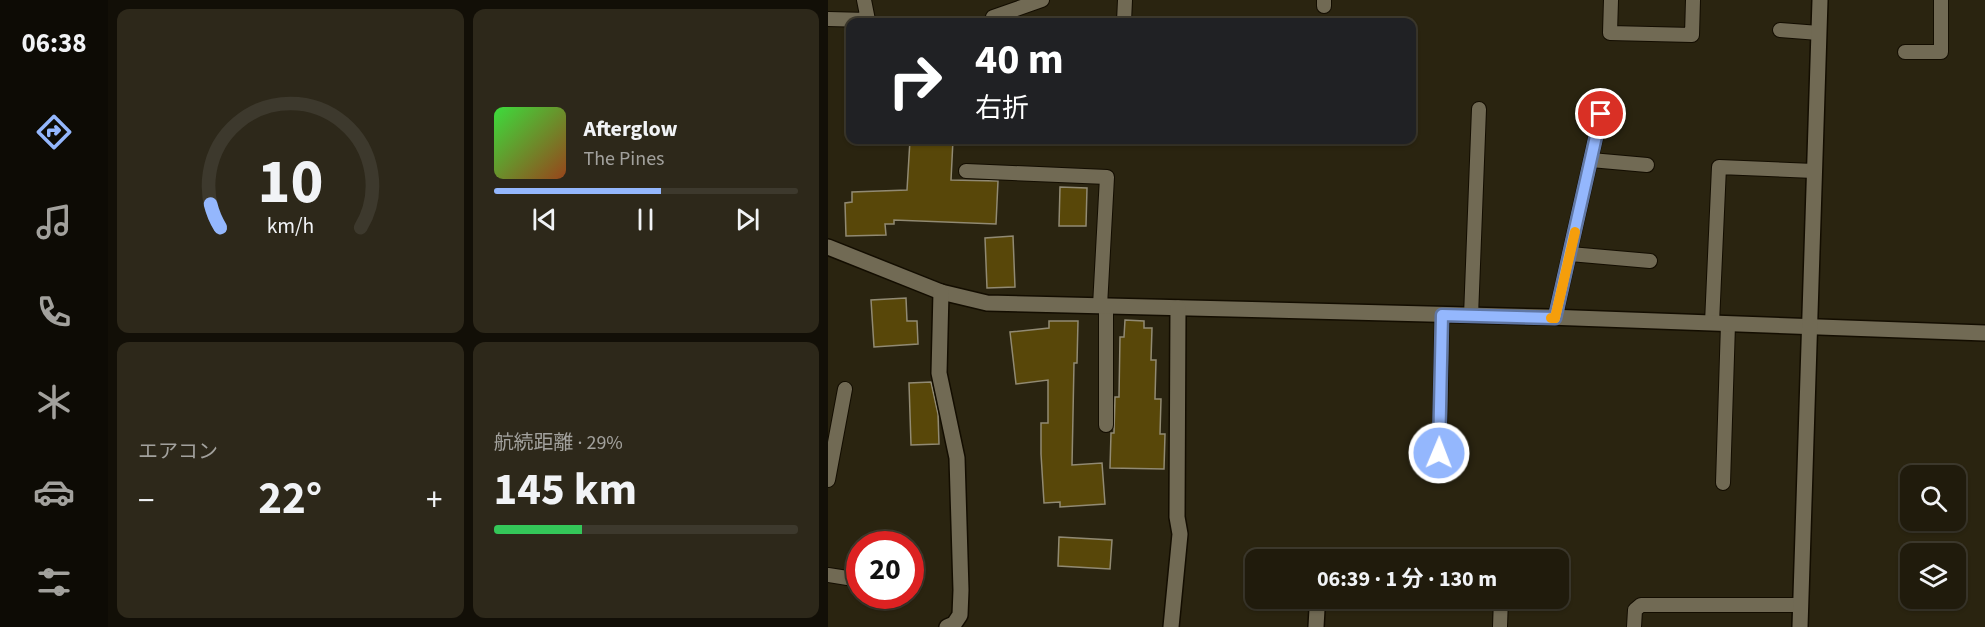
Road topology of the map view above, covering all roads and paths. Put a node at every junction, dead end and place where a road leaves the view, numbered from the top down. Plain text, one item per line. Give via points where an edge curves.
1 (864, 0) edge
2 (1042, 0) edge
3 (1125, 0) edge
4 (1611, 0) edge
5 (1693, 0) edge
6 (1820, 0) edge
7 (1941, 0) edge
8 (993, 17) dead end
9 (868, 18) edge
10 (1124, 18) edge
11 (828, 19) edge
12 (846, 19) edge
13 (1780, 30) dead end
14 (1819, 33) junction
15 (1905, 51) dead end
16 (1479, 109) dead end
17 (1601, 114) dead end
18 (1591, 160) junction
19 (1647, 165) dead end
20 (966, 171) dead end
21 (1814, 171) junction
22 (828, 247) edge
23 (1570, 254) junction
24 (1650, 261) dead end
25 (941, 292) junction
26 (1103, 306) junction
27 (1178, 308) junction
28 (1442, 315) junction
29 (1471, 316) junction
30 (1555, 318) junction
31 (1712, 323) junction
32 (1728, 324) junction
33 (1808, 327) junction
34 (1985, 333) edge
35 (845, 389) dead end
36 (1106, 425) dead end
37 (1439, 476) dead end
38 (828, 480) edge
39 (1723, 483) dead end
40 (828, 575) edge
41 (846, 578) edge
42 (1801, 605) junction
43 (1317, 609) dead end
44 (1501, 609) edge
45 (947, 627) edge
46 (1171, 627) edge
47 (1316, 627) edge
48 (1500, 627) edge
49 (1634, 627) edge
50 (1800, 627) edge

1 - 9 lane
2 - 8 lane
3 - 10 lane
4 - 5 lane via 1610,33 1692,35
6 - 14 street
7 - 15 lane via 1941,51
11 - 12 lane
13 - 14 lane
14 - 21 street
16 - 29 lane
17 - 18 lane
18 - 19 lane
18 - 23 lane
20 - 26 lane via 1107,177
21 - 31 lane via 1719,167
21 - 33 street
22 - 25 street
23 - 24 lane
23 - 30 lane
25 - 26 street via 987,303
25 - 45 street via 939,373 957,458 961,590 960,615
26 - 27 street
26 - 36 lane
27 - 28 street
27 - 46 street via 1180,534
28 - 29 street
28 - 37 lane
29 - 30 street
30 - 31 street
31 - 32 street
32 - 33 street
32 - 39 lane
33 - 34 street
33 - 42 street
35 - 38 lane
40 - 41 lane
42 - 49 lane via 1641,605 1635,610
42 - 50 street
43 - 47 street
44 - 48 lane

